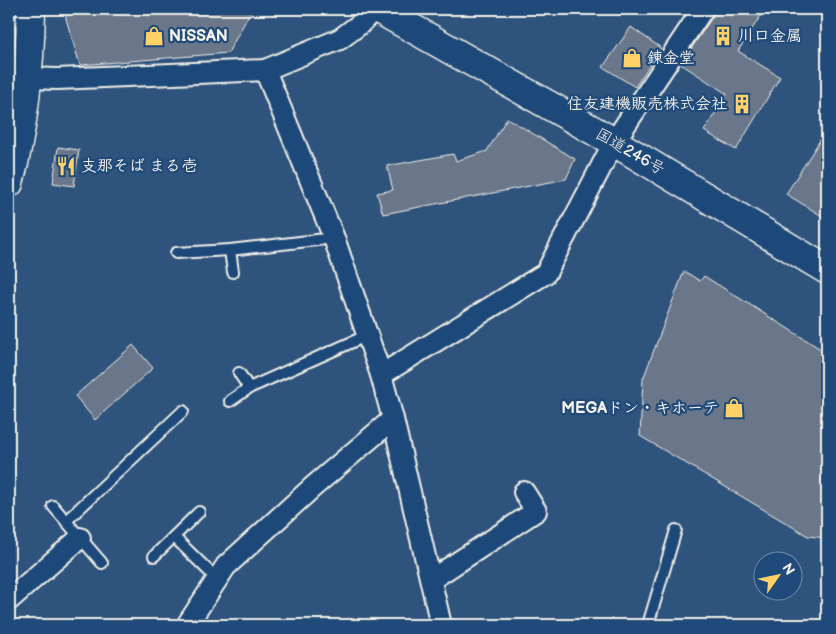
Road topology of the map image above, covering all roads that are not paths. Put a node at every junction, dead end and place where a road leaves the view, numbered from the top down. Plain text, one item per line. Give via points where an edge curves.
1 (31, 9) edge
2 (374, 9) edge
3 (378, 9) edge
4 (703, 9) edge
5 (265, 70) junction
6 (20, 93) edge
7 (614, 142) junction
8 (9, 183) edge
9 (334, 238) junction
10 (230, 250) junction
11 (176, 253) dead end
12 (827, 270) edge
13 (233, 272) dead end
14 (368, 335) junction
15 (239, 373) dead end
16 (381, 375) junction
17 (249, 388) junction
18 (230, 401) dead end
19 (184, 411) dead end
20 (393, 419) junction
21 (524, 492) dead end
22 (53, 506) dead end
23 (198, 512) dead end
24 (66, 521) junction
25 (676, 530) dead end
26 (174, 537) junction
27 (80, 538) junction
28 (154, 556) dead end
29 (102, 563) dead end
30 (217, 579) junction
31 (432, 579) junction
32 (9, 600) edge
33 (187, 625) edge
34 (441, 625) edge
35 (648, 625) edge

1 - 6 main road
2 - 5 street via 340,39
3 - 7 main road, 国道246号
4 - 7 street
5 - 6 street via 57,79
5 - 9 street
6 - 8 main road via 16,155
7 - 12 main road, 国道246号
7 - 16 street via 546,273
9 - 10 lane
9 - 14 street
10 - 11 lane
10 - 13 lane
14 - 16 street
14 - 17 lane
15 - 17 lane
16 - 20 street
17 - 18 lane
19 - 24 lane
20 - 30 street via 314,486 226,566
20 - 31 street
21 - 31 street via 545,512
22 - 24 lane
23 - 26 lane
24 - 27 lane
25 - 35 lane
26 - 28 lane
26 - 30 lane
27 - 29 lane
27 - 32 street
30 - 33 street
31 - 34 street

